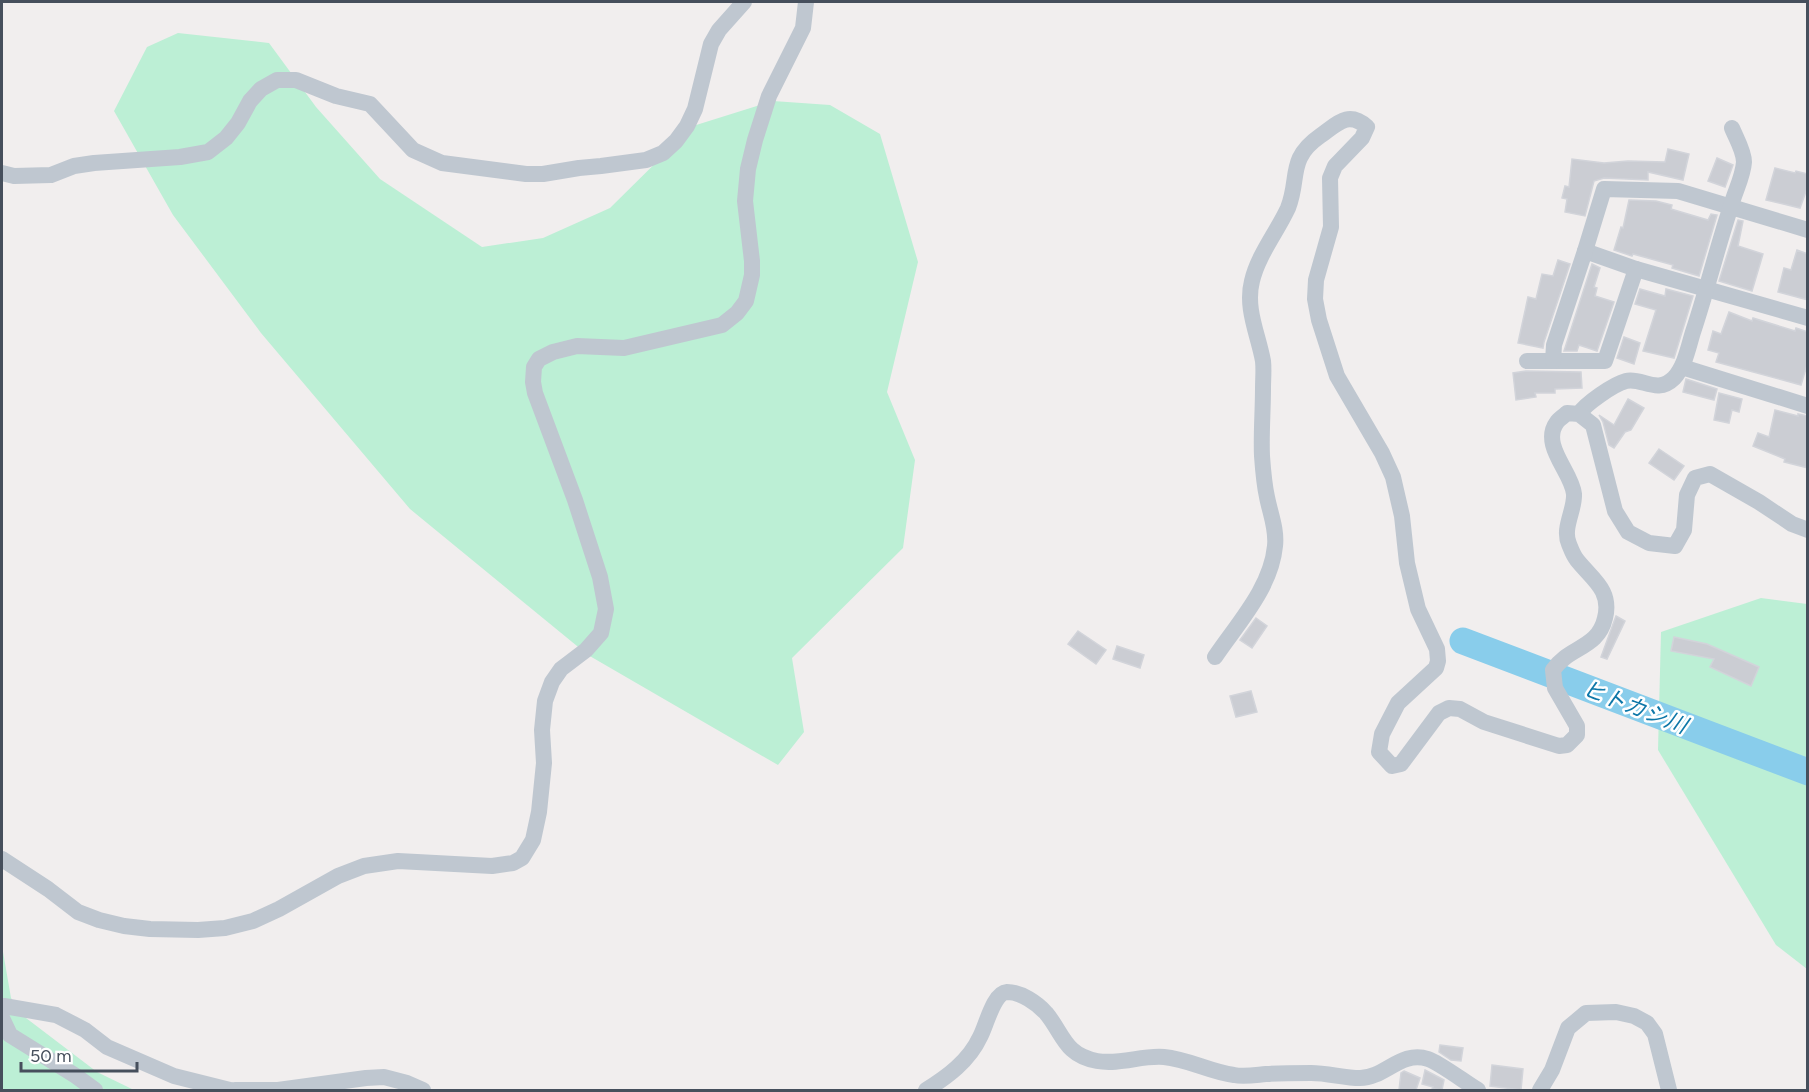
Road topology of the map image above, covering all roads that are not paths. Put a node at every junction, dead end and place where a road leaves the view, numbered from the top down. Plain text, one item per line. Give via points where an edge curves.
1 (744, 2) edge
2 (806, 2) edge
3 (1732, 128) dead end
4 (2, 173) edge
5 (1731, 206) junction
6 (1808, 230) edge
7 (1585, 251) junction
8 (1636, 269) junction
9 (1707, 288) junction
10 (1808, 318) edge
11 (1527, 361) dead end
12 (1553, 361) junction
13 (1682, 367) junction
14 (1808, 406) edge
15 (1579, 414) junction
16 (1808, 530) edge
17 (1215, 657) dead end
18 (2, 859) edge
19 (2, 1010) edge
20 (2, 1018) edge
21 (95, 1090) edge
22 (230, 1090) edge
23 (235, 1090) edge
24 (423, 1090) edge
25 (926, 1090) edge
26 (1478, 1090) edge
27 (1540, 1090) edge
28 (1669, 1090) edge

1 - 4 street via 711,44 687,126 663,153 646,160 534,174 442,163 412,150 370,104 296,80 277,80 249,101 226,138 208,152 94,163 51,175
2 - 18 street via 803,28 769,96 748,169 745,201 752,275 746,301 722,324 624,348 577,346 553,352 539,359 534,367 535,393 579,511 606,609 601,633 561,669 545,701 539,812 533,840 522,858 492,866 398,861 364,866 253,921 198,930 150,929 99,920 78,912
3 - 5 street via 1744,158
5 - 6 street
5 - 7 street via 1678,191 1604,189
5 - 9 street
7 - 8 street
7 - 12 street via 1554,345
8 - 9 street
8 - 12 street via 1605,361
9 - 10 street
9 - 13 street
11 - 12 street
13 - 14 street
13 - 15 street via 1663,385 1628,380
15 - 16 street via 1593,425 1615,511 1628,532 1649,543 1675,546 1684,530 1687,495 1695,478 1710,474
15 - 17 street via 1567,413 1556,422 1553,448 1574,494 1567,540 1576,559 1606,597 1598,637 1559,660 1553,670 1555,688 1577,726 1578,735 1567,745 1559,746 1449,708 1439,713 1401,764 1392,766 1379,752 1382,734 1398,703 1436,668 1438,661 1437,649 1418,609 1394,477 1337,376 1315,299 1316,280 1331,227 1330,178 1335,166 1362,138 1366,127 1354,118 1341,121 1303,153 1288,206 1252,279 1249,300 1263,363 1262,454 1275,546 1258,596
19 - 22 street via 4,1005 56,1015 107,1047 174,1076
20 - 21 street via 10,1035
23 - 24 street via 278,1090 384,1077
25 - 26 street via 969,1056 989,1013 1006,992 1024,996 1046,1013 1077,1054 1095,1061 1119,1063 1161,1057 1236,1076 1323,1073 1361,1078 1412,1057 1429,1059
27 - 28 street via 1568,1028 1586,1013 1616,1012 1647,1023 1655,1034

